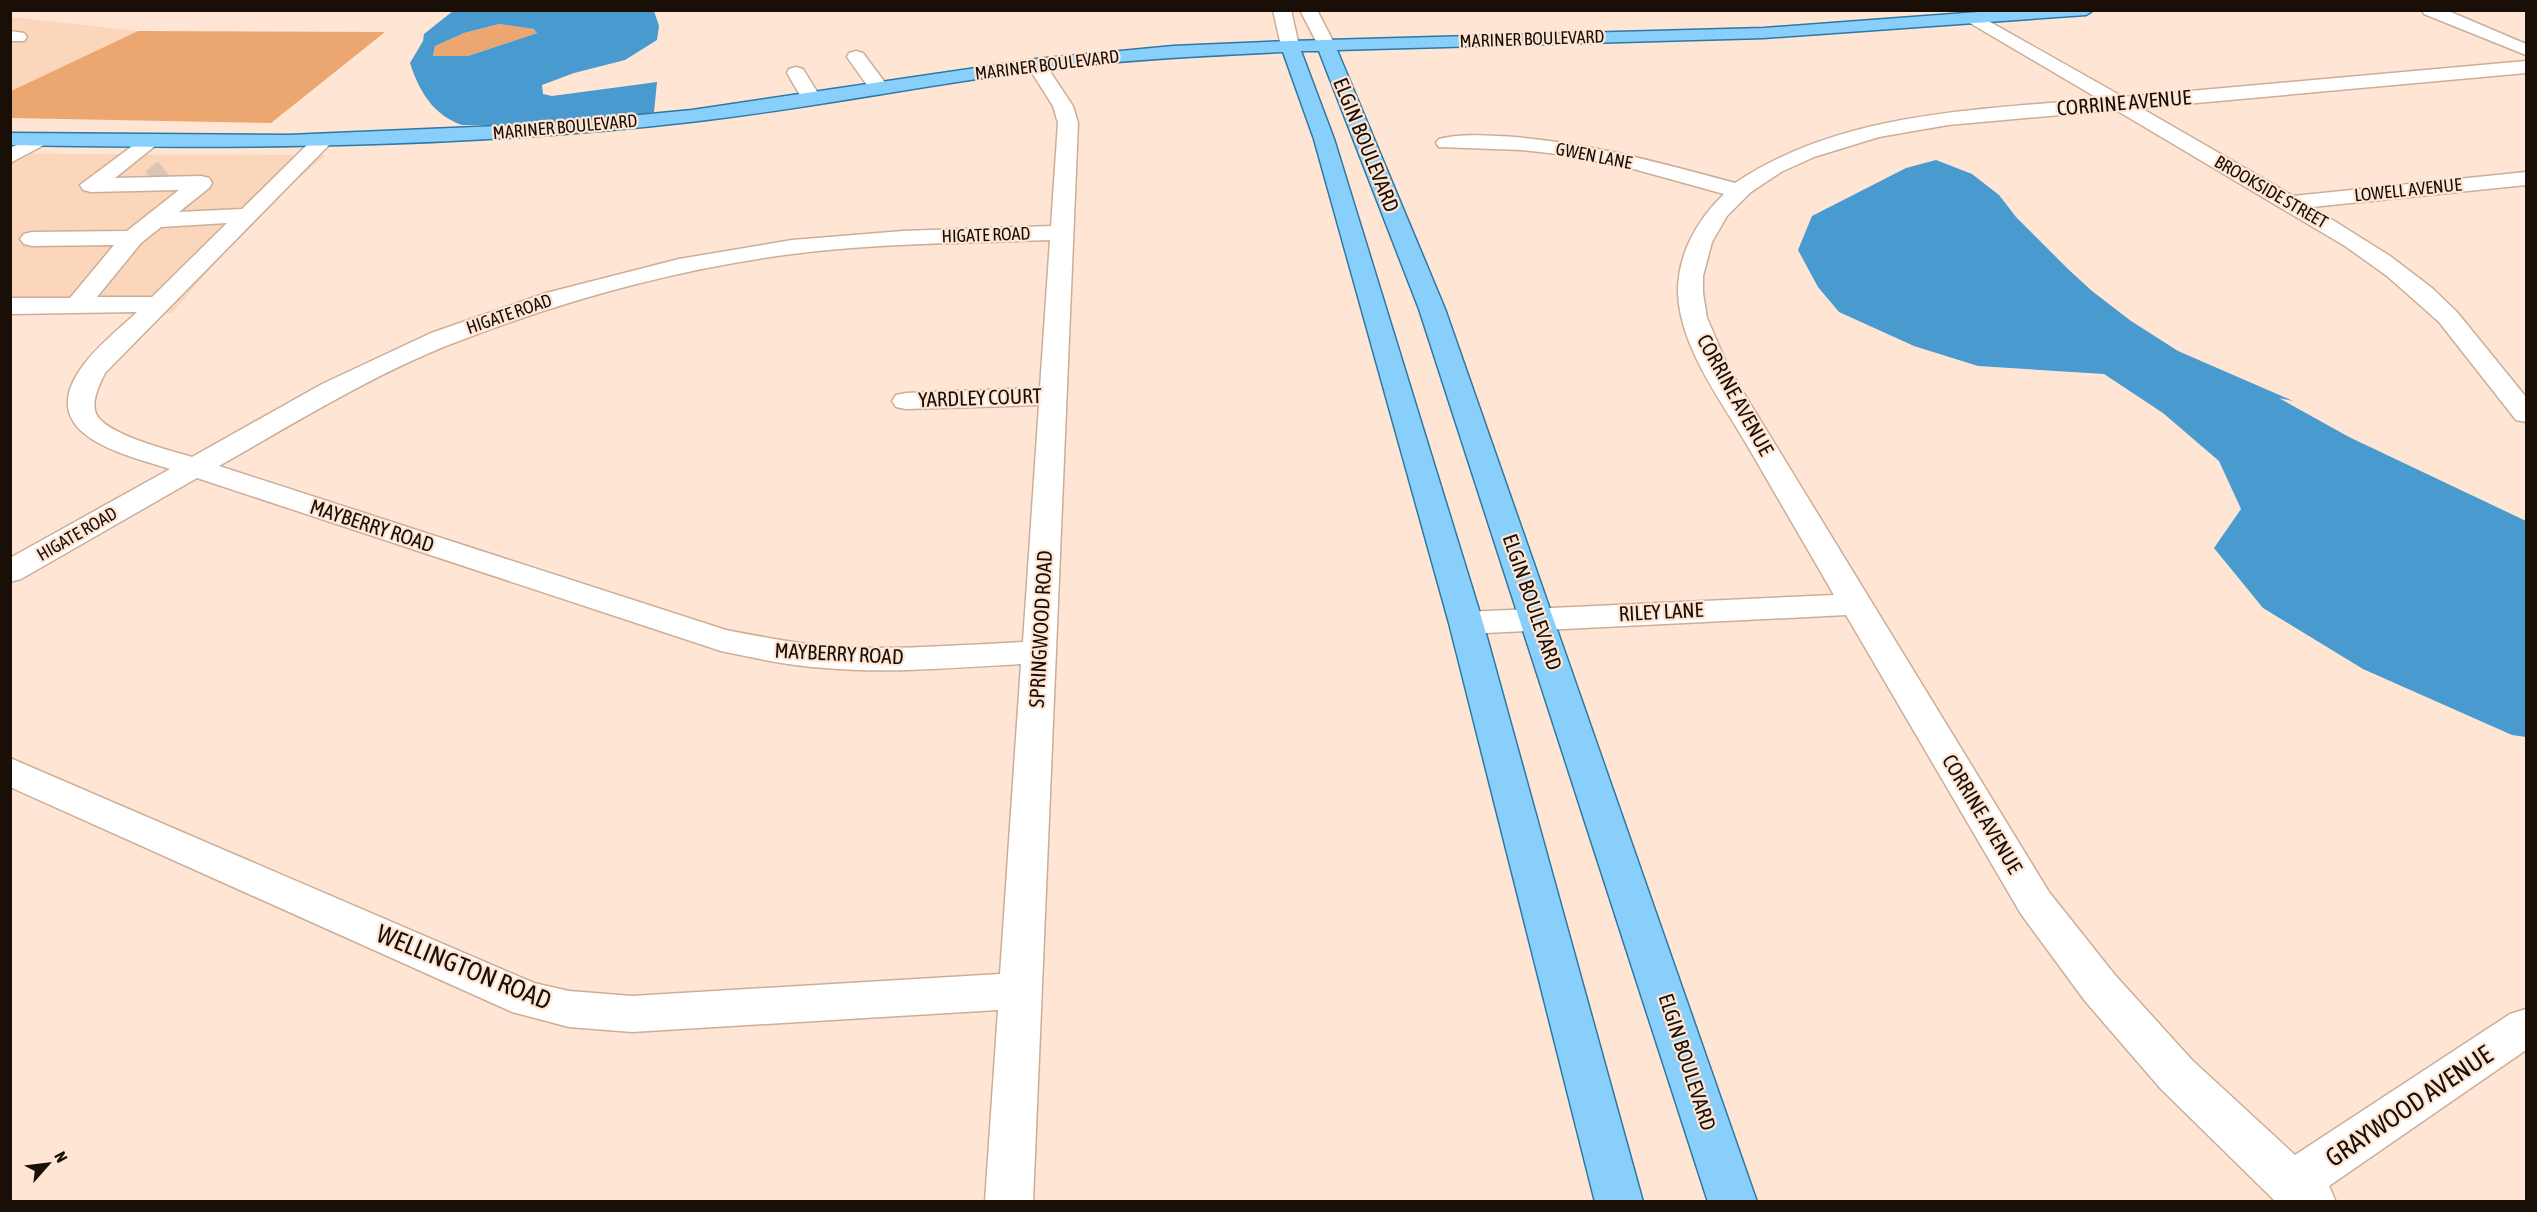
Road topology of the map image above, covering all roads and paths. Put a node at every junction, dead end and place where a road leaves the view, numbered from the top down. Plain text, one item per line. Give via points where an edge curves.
1 (1282, 10) edge
2 (1308, 10) edge
3 (2086, 10) edge
4 (2430, 10) edge
5 (1976, 19) junction
6 (1326, 45) junction
7 (1290, 46) junction
8 (2526, 50) edge
9 (856, 57) dead end
10 (1036, 65) junction
11 (2526, 67) edge
12 (796, 73) dead end
13 (879, 88) junction
14 (811, 98) junction
15 (2119, 103) junction
16 (10, 139) edge
17 (39, 140) junction
18 (323, 140) junction
19 (150, 142) junction
20 (1446, 143) dead end
21 (10, 157) edge
22 (115, 167) junction
23 (160, 176) junction
24 (2526, 178) edge
25 (1739, 191) junction
26 (2290, 203) junction
27 (248, 215) junction
28 (155, 220) junction
29 (1063, 233) junction
30 (133, 238) junction
31 (32, 239) dead end
32 (159, 304) junction
33 (77, 305) junction
34 (10, 306) edge
35 (1054, 396) junction
36 (906, 401) dead end
37 (2526, 414) edge
38 (194, 468) junction
39 (10, 572) edge
40 (1856, 604) junction
41 (1538, 618) junction
42 (1466, 623) junction
43 (1039, 652) junction
44 (10, 771) edge
45 (1021, 991) junction
46 (2526, 1027) edge
47 (2302, 1193) edge
48 (1009, 1202) edge
49 (1619, 1202) edge
50 (1733, 1202) edge

1 - 7 street, ELGIN BOULEVARD
2 - 6 street, ELGIN BOULEVARD
3 - 5 main road, MARINER BOULEVARD
4 - 8 street
5 - 6 main road, MARINER BOULEVARD via 1764,33
5 - 15 street, BROOKSIDE STREET
6 - 7 main road, MARINER BOULEVARD
6 - 41 main road, ELGIN BOULEVARD via 1432,309
7 - 10 main road, MARINER BOULEVARD
7 - 42 main road, ELGIN BOULEVARD via 1324,139
9 - 13 street
10 - 13 main road, MARINER BOULEVARD
10 - 29 street, SPRINGWOOD ROAD via 1063,106 1068,123
11 - 15 street, CORRINE AVENUE
12 - 14 street
13 - 14 main road, MARINER BOULEVARD
14 - 18 main road, MARINER BOULEVARD via 692,116 545,130
15 - 25 street, CORRINE AVENUE via 1948,119 1872,132 1800,155
15 - 26 street, BROOKSIDE STREET
16 - 17 main road, MARINER BOULEVARD
17 - 19 main road, MARINER BOULEVARD
17 - 21 street
18 - 19 main road, MARINER BOULEVARD
18 - 27 street, MAYBERRY ROAD
19 - 22 street
20 - 25 street, GWEN LANE via 1485,140 1569,150
22 - 23 street
22 - 23 street via 91,185
23 - 28 street via 201,183
24 - 26 street, LOWELL AVENUE
25 - 40 street, CORRINE AVENUE via 1710,223 1695,253 1692,308 1716,369
26 - 37 street, BROOKSIDE STREET via 2353,240 2430,298
27 - 28 street
27 - 32 street, MAYBERRY ROAD
28 - 30 street
29 - 35 street, SPRINGWOOD ROAD
29 - 38 street, HIGATE ROAD via 903,238 792,247 619,280 495,318 386,363
30 - 31 street
30 - 33 street
32 - 33 street
32 - 38 street, MAYBERRY ROAD via 93,370 81,392 80,406 86,421 100,434
33 - 34 street
35 - 36 street, YARDLEY COURT
35 - 43 street, SPRINGWOOD ROAD
38 - 39 street, HIGATE ROAD
38 - 43 street, MAYBERRY ROAD via 721,640 776,652 837,658
40 - 41 street, RILEY LANE
40 - 47 street, CORRINE AVENUE via 2035,903 2100,988 2176,1074
41 - 42 street, RILEY LANE
41 - 50 main road, ELGIN BOULEVARD
42 - 49 main road, ELGIN BOULEVARD
43 - 45 street, SPRINGWOOD ROAD
44 - 45 street, WELLINGTON ROAD via 527,999 569,1009 632,1014
45 - 48 street, SPRINGWOOD ROAD
46 - 47 street, GRAYWOOD AVENUE

